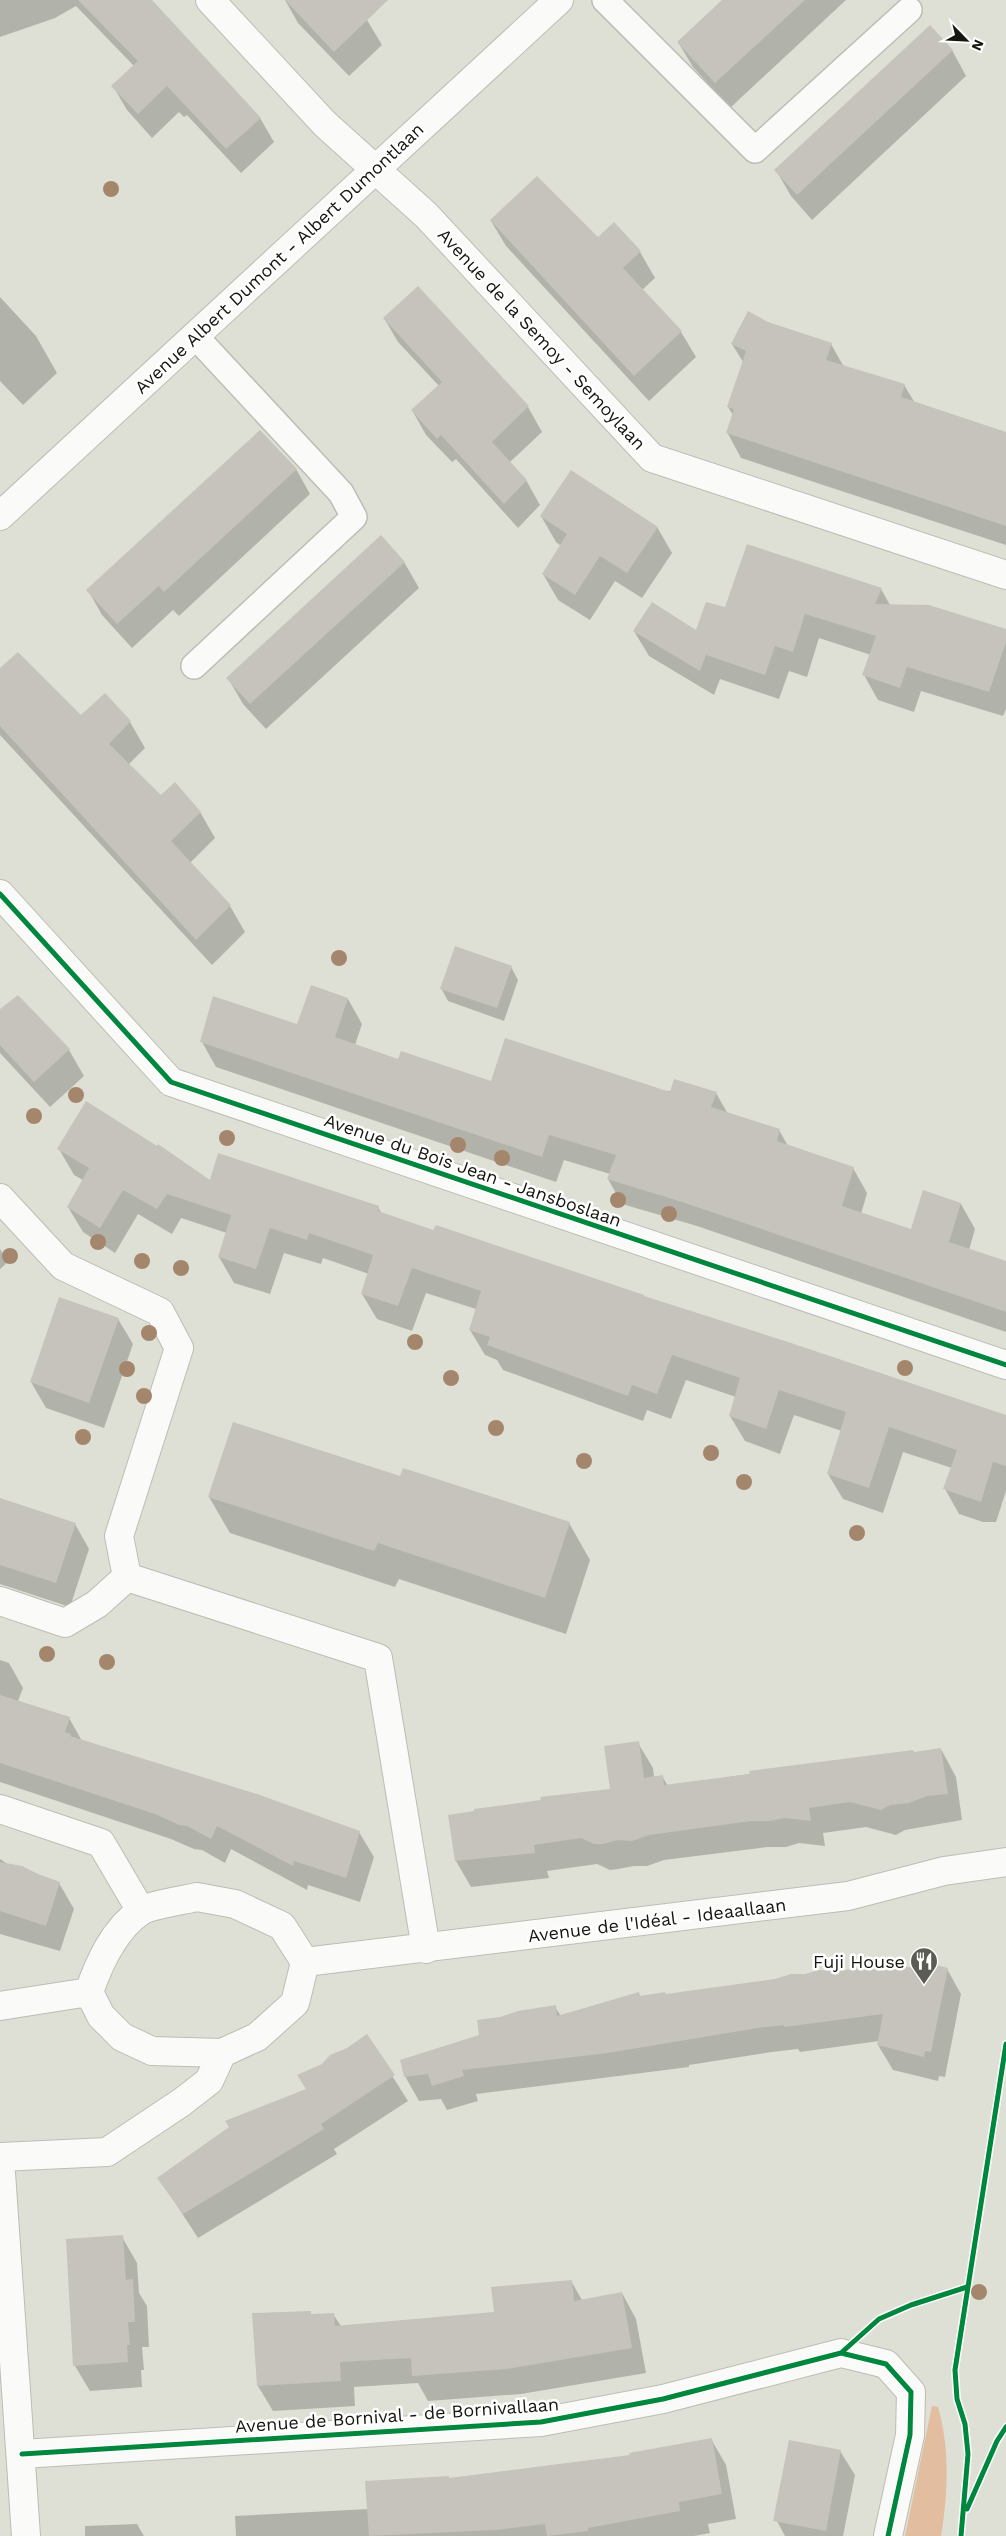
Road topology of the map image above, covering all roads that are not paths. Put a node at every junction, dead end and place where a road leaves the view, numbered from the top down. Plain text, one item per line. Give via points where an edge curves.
1 (210, 0) edge
2 (559, 0) edge
3 (605, 0) edge
4 (909, 10) dead end
5 (374, 168) junction
6 (196, 337) junction
7 (0, 516) edge
8 (1006, 575) edge
9 (194, 666) dead end
10 (0, 894) edge
11 (0, 1198) edge
12 (1006, 1365) edge
13 (127, 1578) junction
14 (0, 1601) edge
15 (0, 1809) edge
16 (1006, 1862) edge
17 (141, 1910) junction
18 (426, 1949) junction
19 (305, 1962) junction
20 (90, 1992) junction
21 (0, 2006) edge
22 (222, 2052) junction
23 (0, 2158) edge
24 (22, 2454) junction
25 (26, 2536) edge
26 (888, 2536) edge

1 - 5 street, Avenue de la Semoy - Semoylaan via 325,124
2 - 5 street, Avenue Albert Dumont - Albert Dumontlaan
3 - 4 lane via 755,150
5 - 6 street, Avenue Albert Dumont - Albert Dumontlaan
5 - 8 street, Avenue de la Semoy - Semoylaan via 426,215 652,458
6 - 7 street, Avenue Albert Dumont - Albert Dumontlaan
6 - 9 lane via 341,493 354,517
10 - 12 street, Avenue du Bois Jean - Jansboslaan via 171,1082
11 - 13 street via 63,1266 160,1312 179,1348 119,1536
13 - 14 street via 97,1604 64,1623
13 - 18 street via 378,1658
15 - 17 street via 101,1843
16 - 18 street, Avenue de l'Idéal - Ideaallaan via 944,1871 848,1896
17 - 19 street via 197,1897 235,1904 282,1926
17 - 20 street via 116,1936 98,1968
18 - 19 street, Avenue de l'Idéal - Ideaallaan
19 - 22 street via 295,2003 257,2037
20 - 21 street
20 - 22 street via 101,2016 122,2037 152,2051
22 - 23 street via 209,2081 107,2152
23 - 24 street
24 - 25 street
24 - 26 street, Avenue de Bornival - de Bornivallaan via 541,2422 663,2399 841,2353 886,2364 911,2392 910,2435

